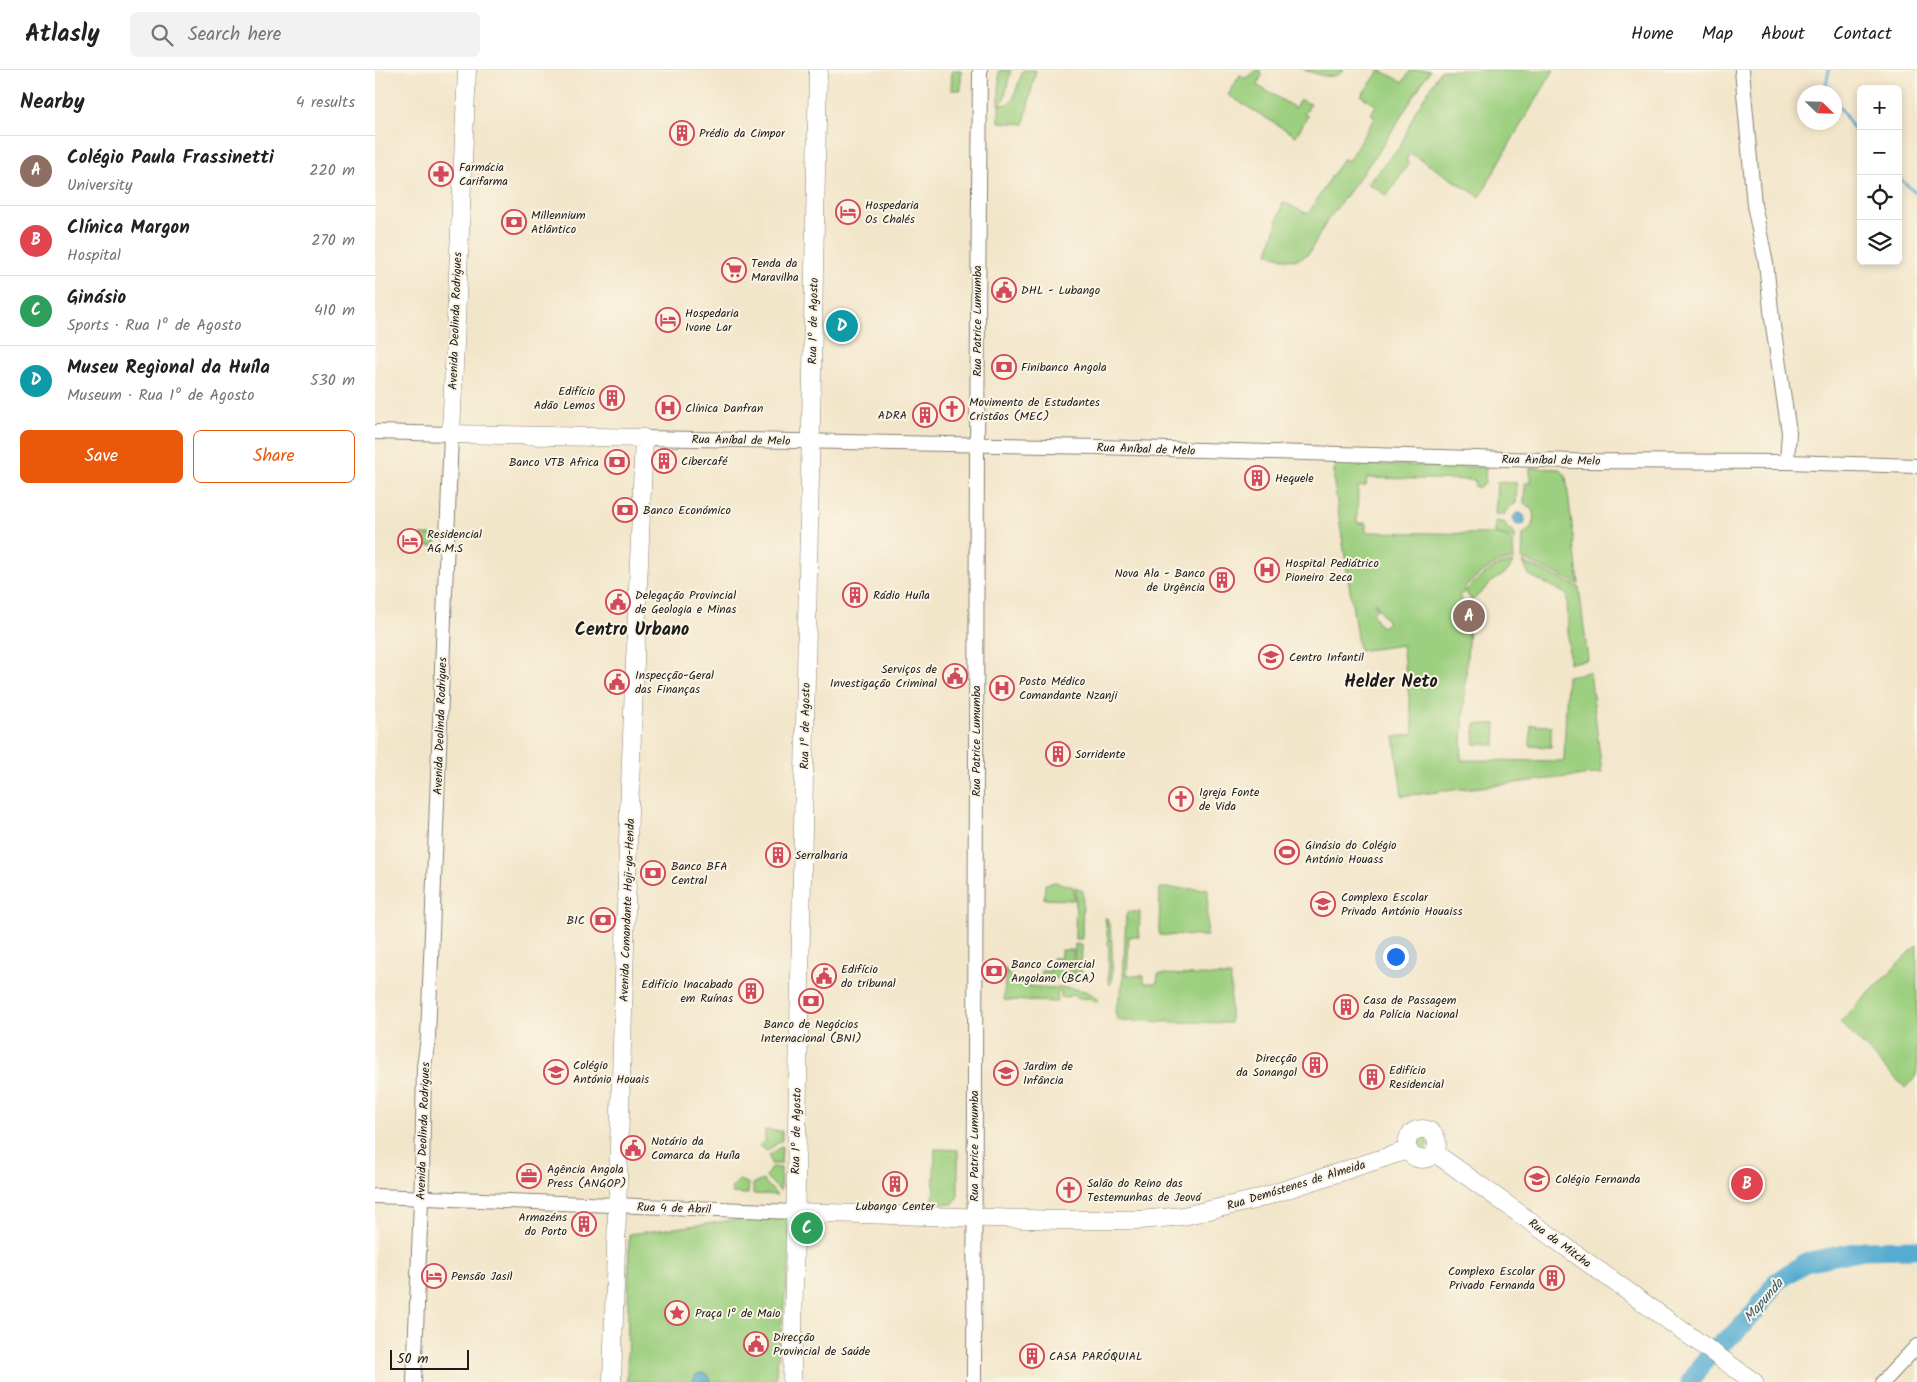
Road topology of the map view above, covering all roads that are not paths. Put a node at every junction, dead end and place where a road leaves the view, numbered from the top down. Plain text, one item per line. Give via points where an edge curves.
1 (467, 70) edge
2 (819, 70) edge
3 (981, 70) edge
4 (1742, 70) edge
5 (375, 432) edge
6 (451, 434) junction
7 (643, 438) junction
8 (810, 441) junction
9 (977, 444) junction
10 (1787, 462) junction
11 (1917, 466) edge
12 (1408, 1150) junction
13 (1435, 1153) junction
14 (375, 1196) edge
15 (421, 1197) junction
16 (618, 1205) junction
17 (795, 1212) junction
18 (973, 1217) junction
19 (1917, 1346) edge
20 (414, 1382) edge
21 (612, 1382) edge
22 (791, 1382) edge
23 (974, 1382) edge
24 (1754, 1382) edge
25 (1883, 1382) edge

1 - 6 main road, Avenida Deolinda Rodrigues
2 - 8 main road, Rua 1º de Agosto
3 - 9 street, Rua Patrice Lumumba
4 - 10 street via 1754,205 1766,263 1789,432
5 - 6 street, Rua Aníbal de Melo
6 - 7 main road, Rua Aníbal de Melo
6 - 15 street, Avenida Deolinda Rodrigues
7 - 8 street, Rua Aníbal de Melo
7 - 16 main road, Avenida Comandante Hoji-ya-Henda
8 - 9 street, Rua Aníbal de Melo
8 - 17 main road, Rua 1º de Agosto
9 - 10 street, Rua Aníbal de Melo via 1574,461
9 - 18 street, Rua Patrice Lumumba
10 - 11 street, Rua Aníbal de Melo
12 - 13 main road via 1420,1159
12 - 13 main road via 1411,1132 1420,1128 1436,1138
12 - 18 main road, Rua Demóstenes de Almeida via 1254,1200 1183,1216 1105,1220
13 - 24 main road, Rua da Mitcha
14 - 15 street, Rua 4 de Abril
15 - 16 street, Rua 4 de Abril
15 - 20 street, Avenida Deolinda Rodrigues
16 - 17 street, Rua 4 de Abril
16 - 21 main road, Avenida Comandante Hoji-ya-Henda
17 - 18 main road, Rua 4 de Abril
17 - 22 main road, Rua 1º de Agosto
18 - 23 street, Rua Patrice Lumumba
19 - 25 street

